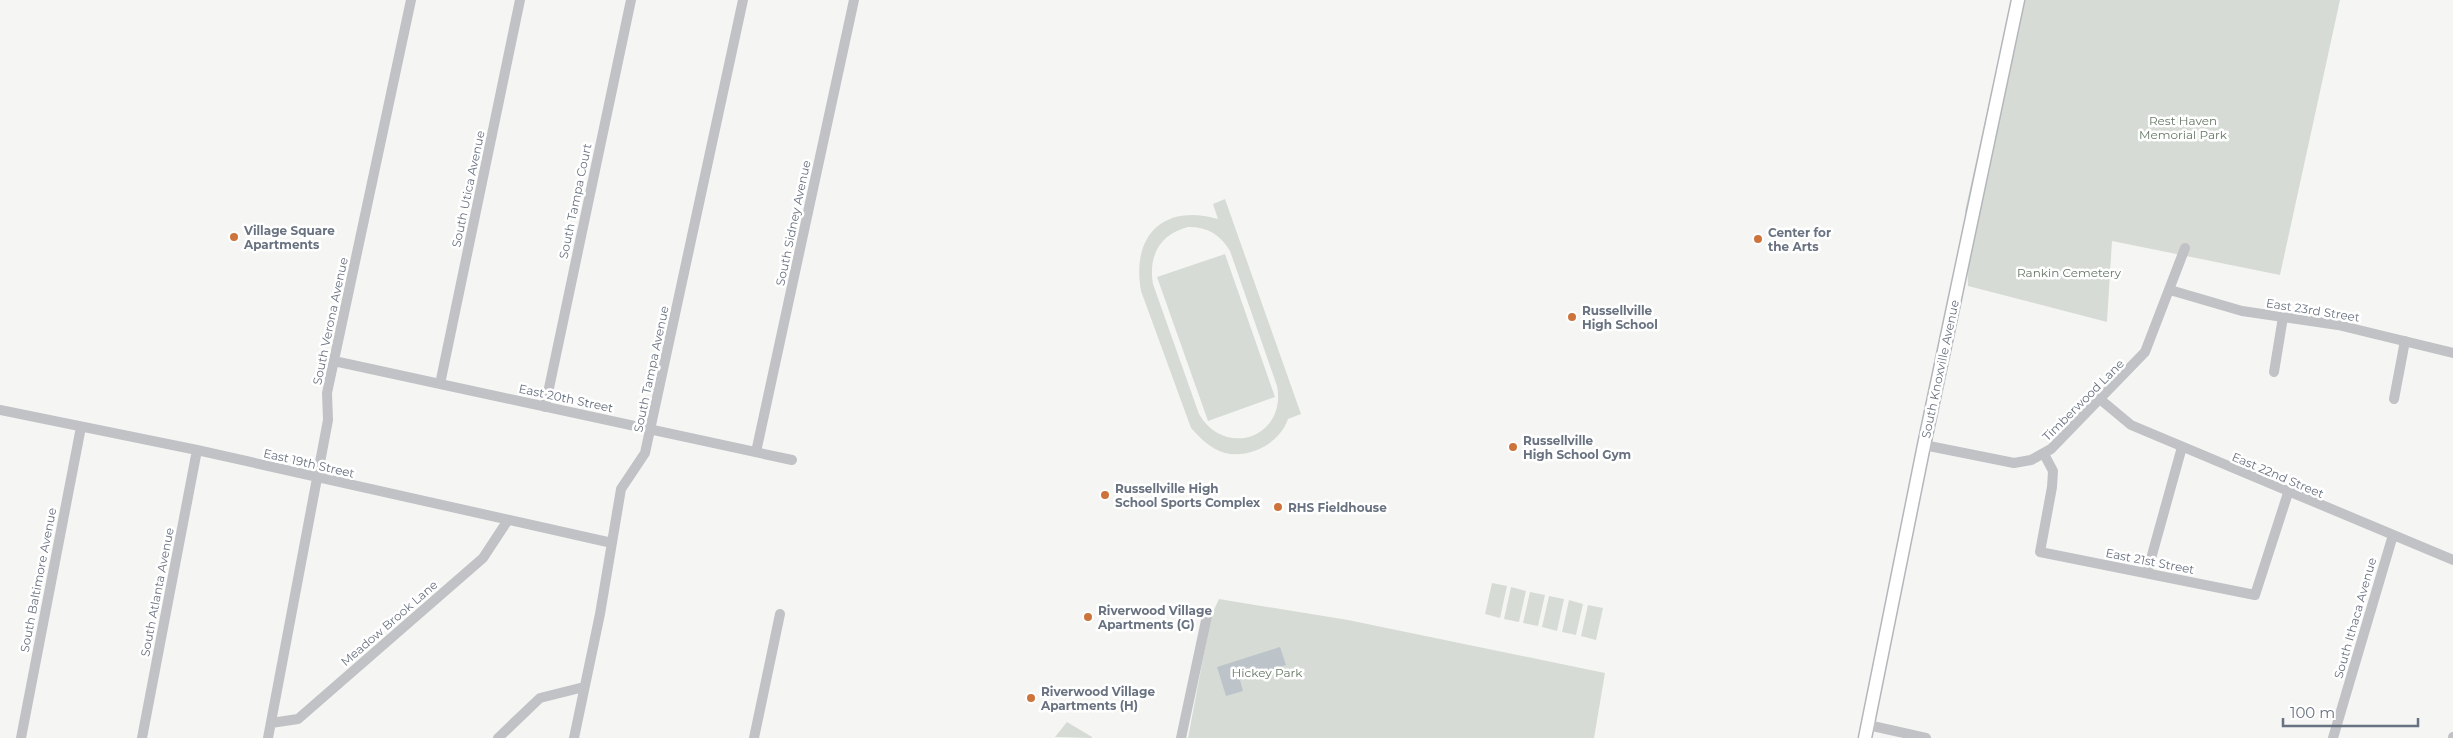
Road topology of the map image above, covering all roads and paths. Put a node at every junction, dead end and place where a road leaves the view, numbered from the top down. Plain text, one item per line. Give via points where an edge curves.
1 (411, 0) edge
2 (520, 0) edge
3 (631, 0) edge
4 (743, 0) edge
5 (854, 0) edge
6 (2018, 0) edge
7 (2185, 248) dead end
8 (2170, 290) junction
9 (2283, 317) junction
10 (2405, 340) junction
11 (2453, 353) edge
12 (334, 361) junction
13 (2274, 372) dead end
14 (440, 384) junction
15 (2394, 399) dead end
16 (2101, 400) junction
17 (544, 407) junction
18 (0, 410) edge
19 (80, 427) junction
20 (651, 430) junction
21 (1924, 445) junction
22 (2182, 448) junction
23 (197, 450) junction
24 (756, 452) junction
25 (2044, 454) junction
26 (792, 460) dead end
27 (317, 478) junction
28 (2288, 493) junction
29 (508, 520) junction
30 (2393, 535) junction
31 (612, 544) junction
32 (2453, 560) edge
33 (2147, 573) junction
34 (1208, 611) dead end
35 (780, 614) dead end
36 (584, 687) junction
37 (271, 723) junction
38 (1867, 732) edge
39 (21, 738) edge
40 (142, 738) edge
41 (268, 738) edge
42 (498, 738) edge
43 (574, 738) edge
44 (754, 738) edge
45 (1181, 738) edge
46 (1926, 738) edge
47 (2333, 738) edge

1 - 12 street, South Verona Avenue
2 - 14 street, South Utica Avenue
3 - 17 street, South Tampa Court
4 - 20 street, South Tampa Avenue
5 - 24 street, South Sidney Avenue
6 - 21 main road, South Knoxville Avenue
7 - 8 street, Timberwood Lane
8 - 9 street, East 23rd Street via 2242,312
8 - 16 street, Timberwood Lane via 2145,352
9 - 10 street, East 23rd Street
9 - 13 street
10 - 11 street, East 23rd Street
10 - 15 street
12 - 14 street, East 20th Street
12 - 27 street, South Verona Avenue via 327,393 328,420
14 - 17 street, East 20th Street
16 - 22 street, East 22nd Street via 2131,426
16 - 25 street, Timberwood Lane
17 - 20 street, East 20th Street
18 - 19 street, East 19th Street
19 - 23 street, East 19th Street
19 - 39 street, South Baltimore Avenue
20 - 24 street, East 20th Street
20 - 31 street, South Tampa Avenue via 645,454 621,489
21 - 25 street, Timberwood Lane via 2014,463
21 - 38 main road, South Knoxville Avenue
22 - 28 street, East 22nd Street
22 - 33 street
23 - 27 street, East 19th Street
23 - 40 street, South Atlanta Avenue
24 - 26 street, East 20th Street
25 - 33 street, East 21st Street via 2053,471 2040,552
27 - 29 street, East 19th Street
27 - 37 street, South Verona Avenue
28 - 30 street, East 22nd Street
28 - 33 street, East 21st Street via 2255,594
29 - 31 street, East 19th Street
29 - 37 street, Meadow Brook Lane via 484,558 298,719
30 - 32 street, East 22nd Street
30 - 47 street, South Ithaca Avenue
31 - 36 street, South Tampa Avenue
34 - 45 street
35 - 44 street
36 - 42 street via 540,698
36 - 43 street, South Tampa Avenue
37 - 41 street, South Verona Avenue
38 - 46 street

